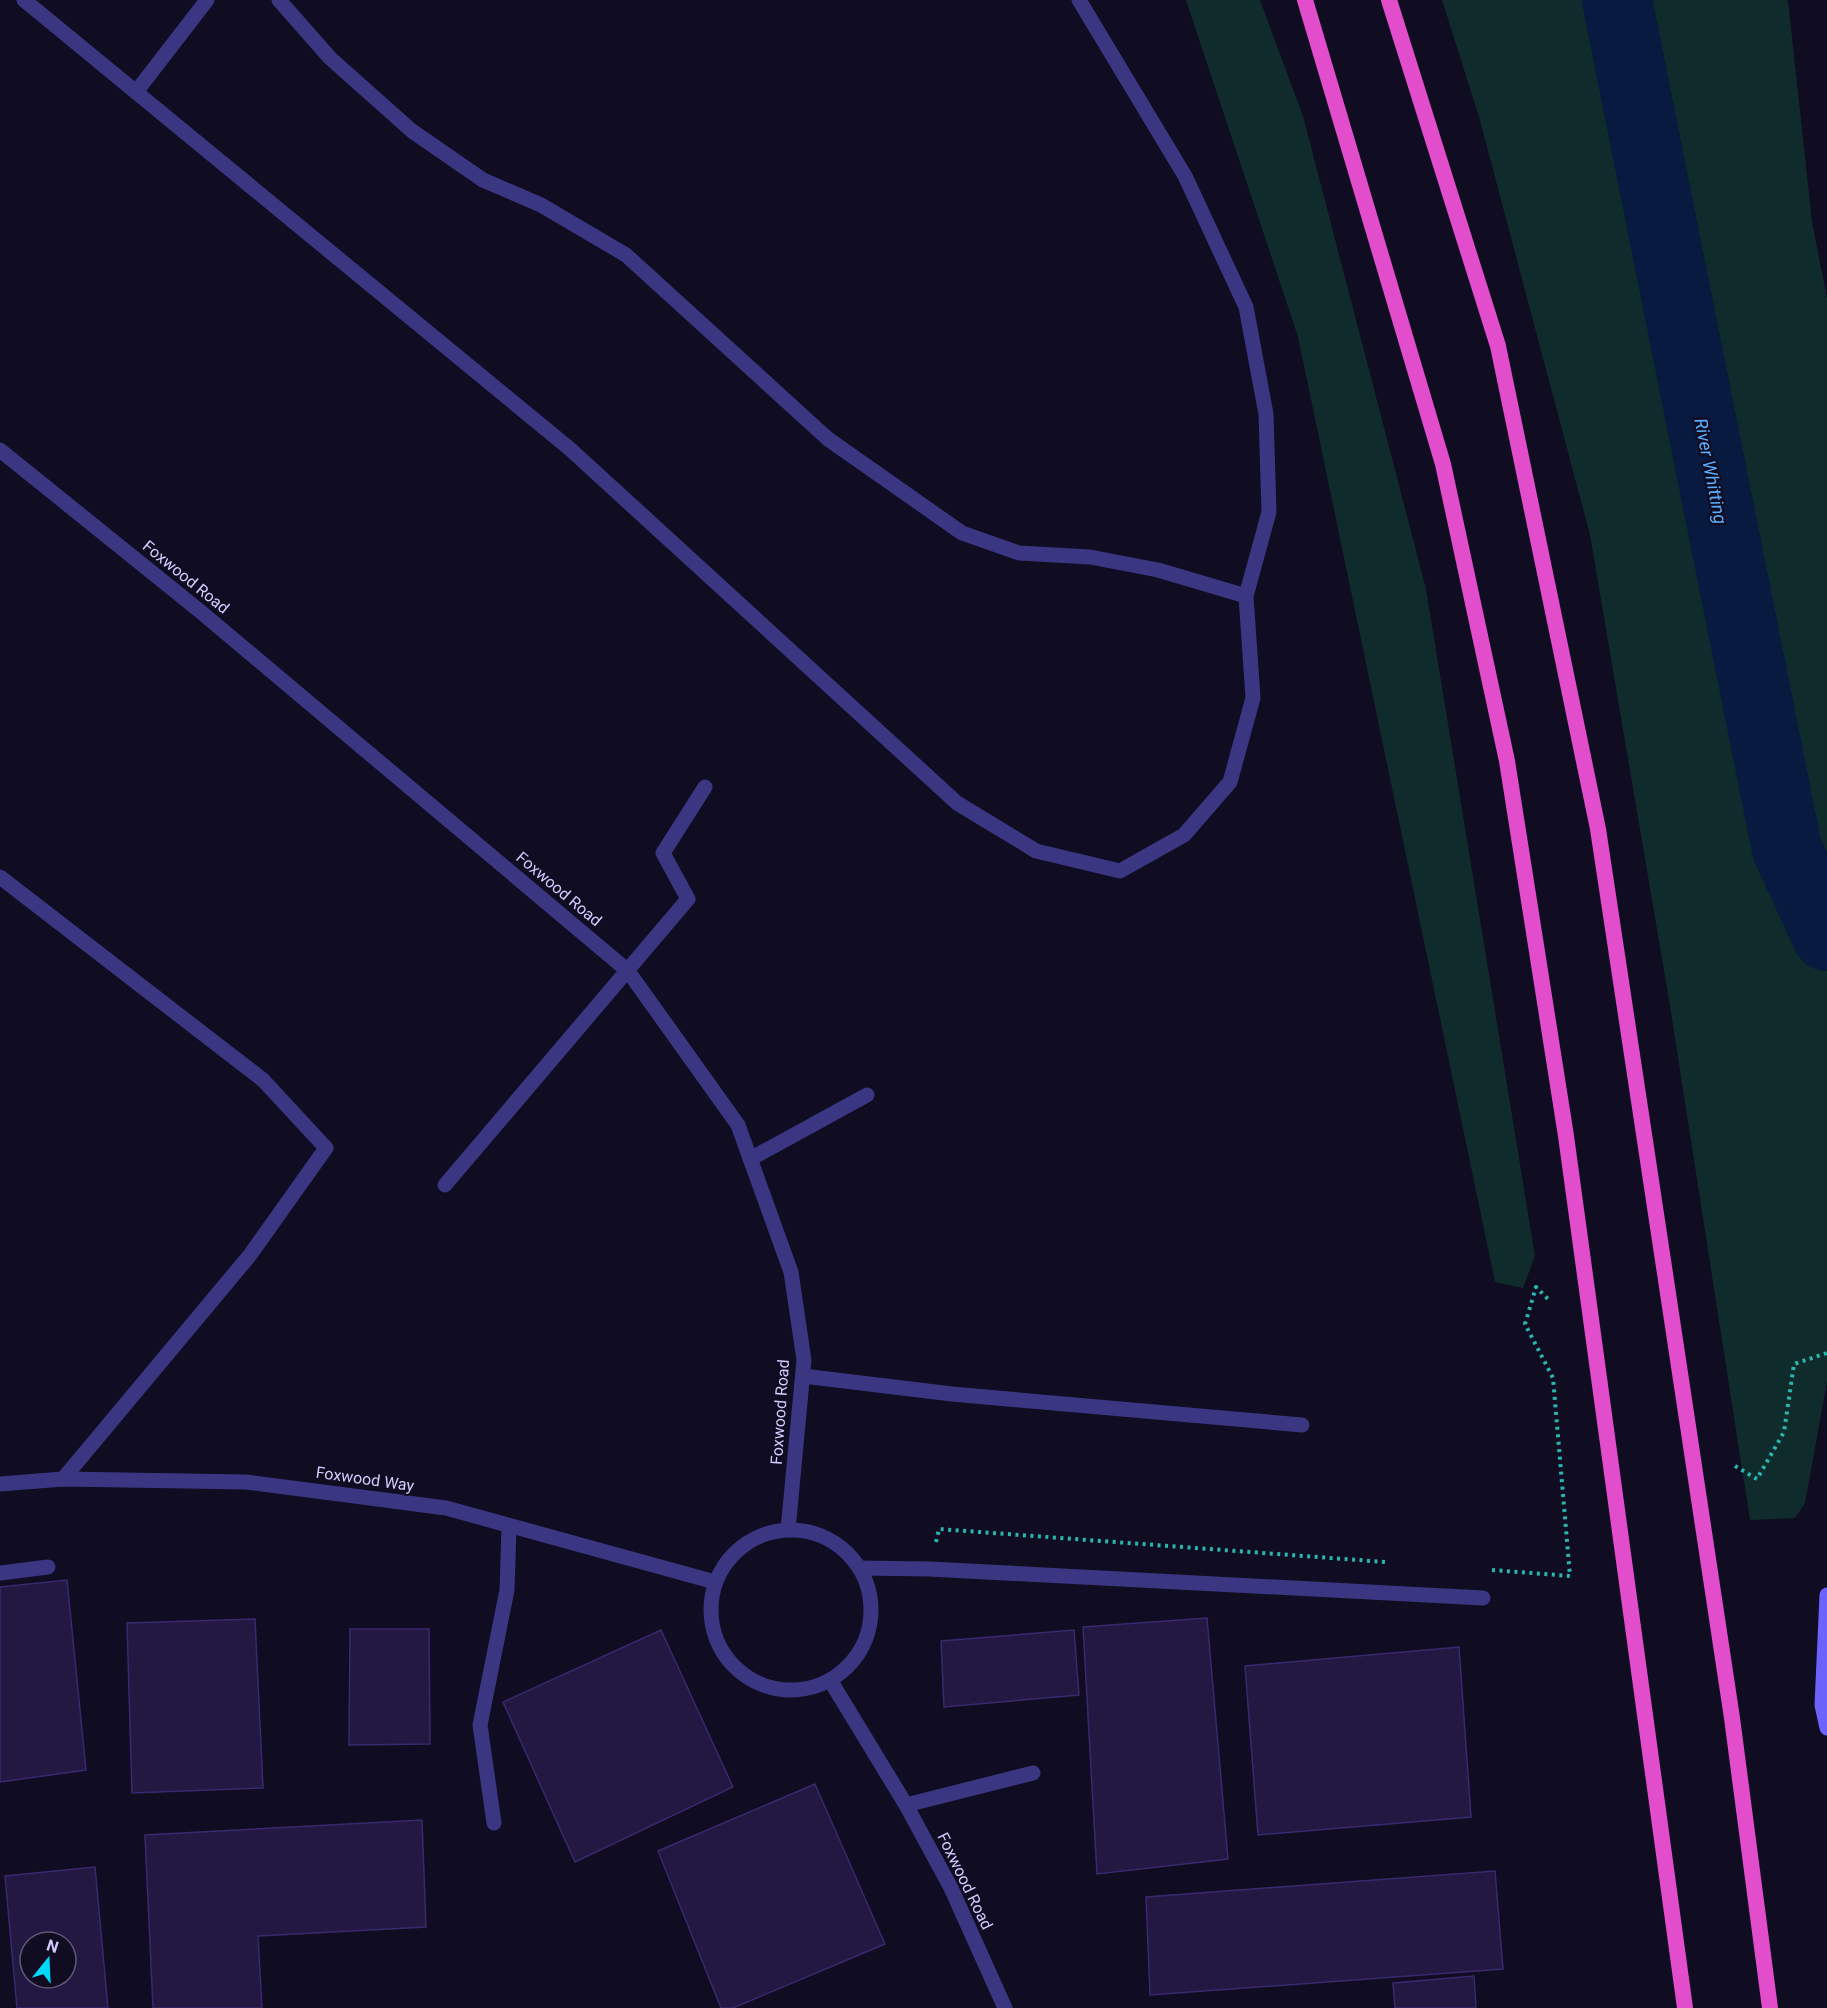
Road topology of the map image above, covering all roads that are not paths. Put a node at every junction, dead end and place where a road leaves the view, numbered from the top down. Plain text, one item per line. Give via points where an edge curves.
1 (24, 0) edge
2 (207, 0) edge
3 (279, 0) edge
4 (1079, 0) edge
5 (1305, 0) edge
6 (1389, 0) edge
7 (136, 92) junction
8 (0, 450) edge
9 (1246, 596) junction
10 (705, 787) dead end
11 (0, 876) edge
12 (628, 970) junction
13 (867, 1095) dead end
14 (750, 1159) junction
15 (445, 1185) dead end
16 (803, 1376) junction
17 (1302, 1425) dead end
18 (63, 1479) junction
19 (0, 1484) edge
20 (508, 1527) junction
21 (788, 1530) junction
22 (48, 1567) dead end
23 (859, 1568) junction
24 (0, 1573) edge
25 (715, 1582) junction
26 (1483, 1598) dead end
27 (1826, 1600) edge
28 (830, 1680) junction
29 (1827, 1728) edge
30 (1033, 1773) dead end
31 (906, 1805) junction
32 (494, 1823) dead end
33 (1005, 2008) edge
34 (1685, 2008) edge
35 (1770, 2008) edge

1 - 7 street
2 - 7 street
3 - 9 street via 330,58 412,131 483,180 541,206 626,255 828,439 962,533 1019,553 1090,557 1158,570
4 - 9 street via 1185,176 1246,308 1266,414 1269,512
5 - 34 highway via 1443,464 1507,761 1566,1136
6 - 35 highway via 1498,346 1598,829 1732,1718
7 - 9 street via 570,449 957,803 1036,851 1120,871 1184,835 1230,782 1253,698
8 - 12 street, Foxwood Road via 210,619
10 - 12 street via 663,853 688,899
11 - 18 street via 263,1080 326,1149 250,1256
12 - 14 street, Foxwood Road via 738,1125
12 - 15 street
13 - 14 street
14 - 16 street, Foxwood Road via 791,1272
16 - 17 street via 952,1394
16 - 21 street, Foxwood Road
18 - 19 street, Foxwood Way
18 - 20 street, Foxwood Way via 246,1482 446,1508
20 - 25 street, Foxwood Way
20 - 32 street via 507,1590 480,1725
21 - 23 street via 829,1539
21 - 25 street via 765,1534 744,1545 727,1561
22 - 24 street
23 - 26 street
23 - 28 street via 869,1592 871,1618 865,1643 850,1664
25 - 28 street via 711,1609 715,1637 729,1661 750,1679 776,1689 804,1689
27 - 29 main road via 1822,1705
28 - 31 street, Foxwood Road
30 - 31 street
31 - 33 street, Foxwood Road via 951,1888

